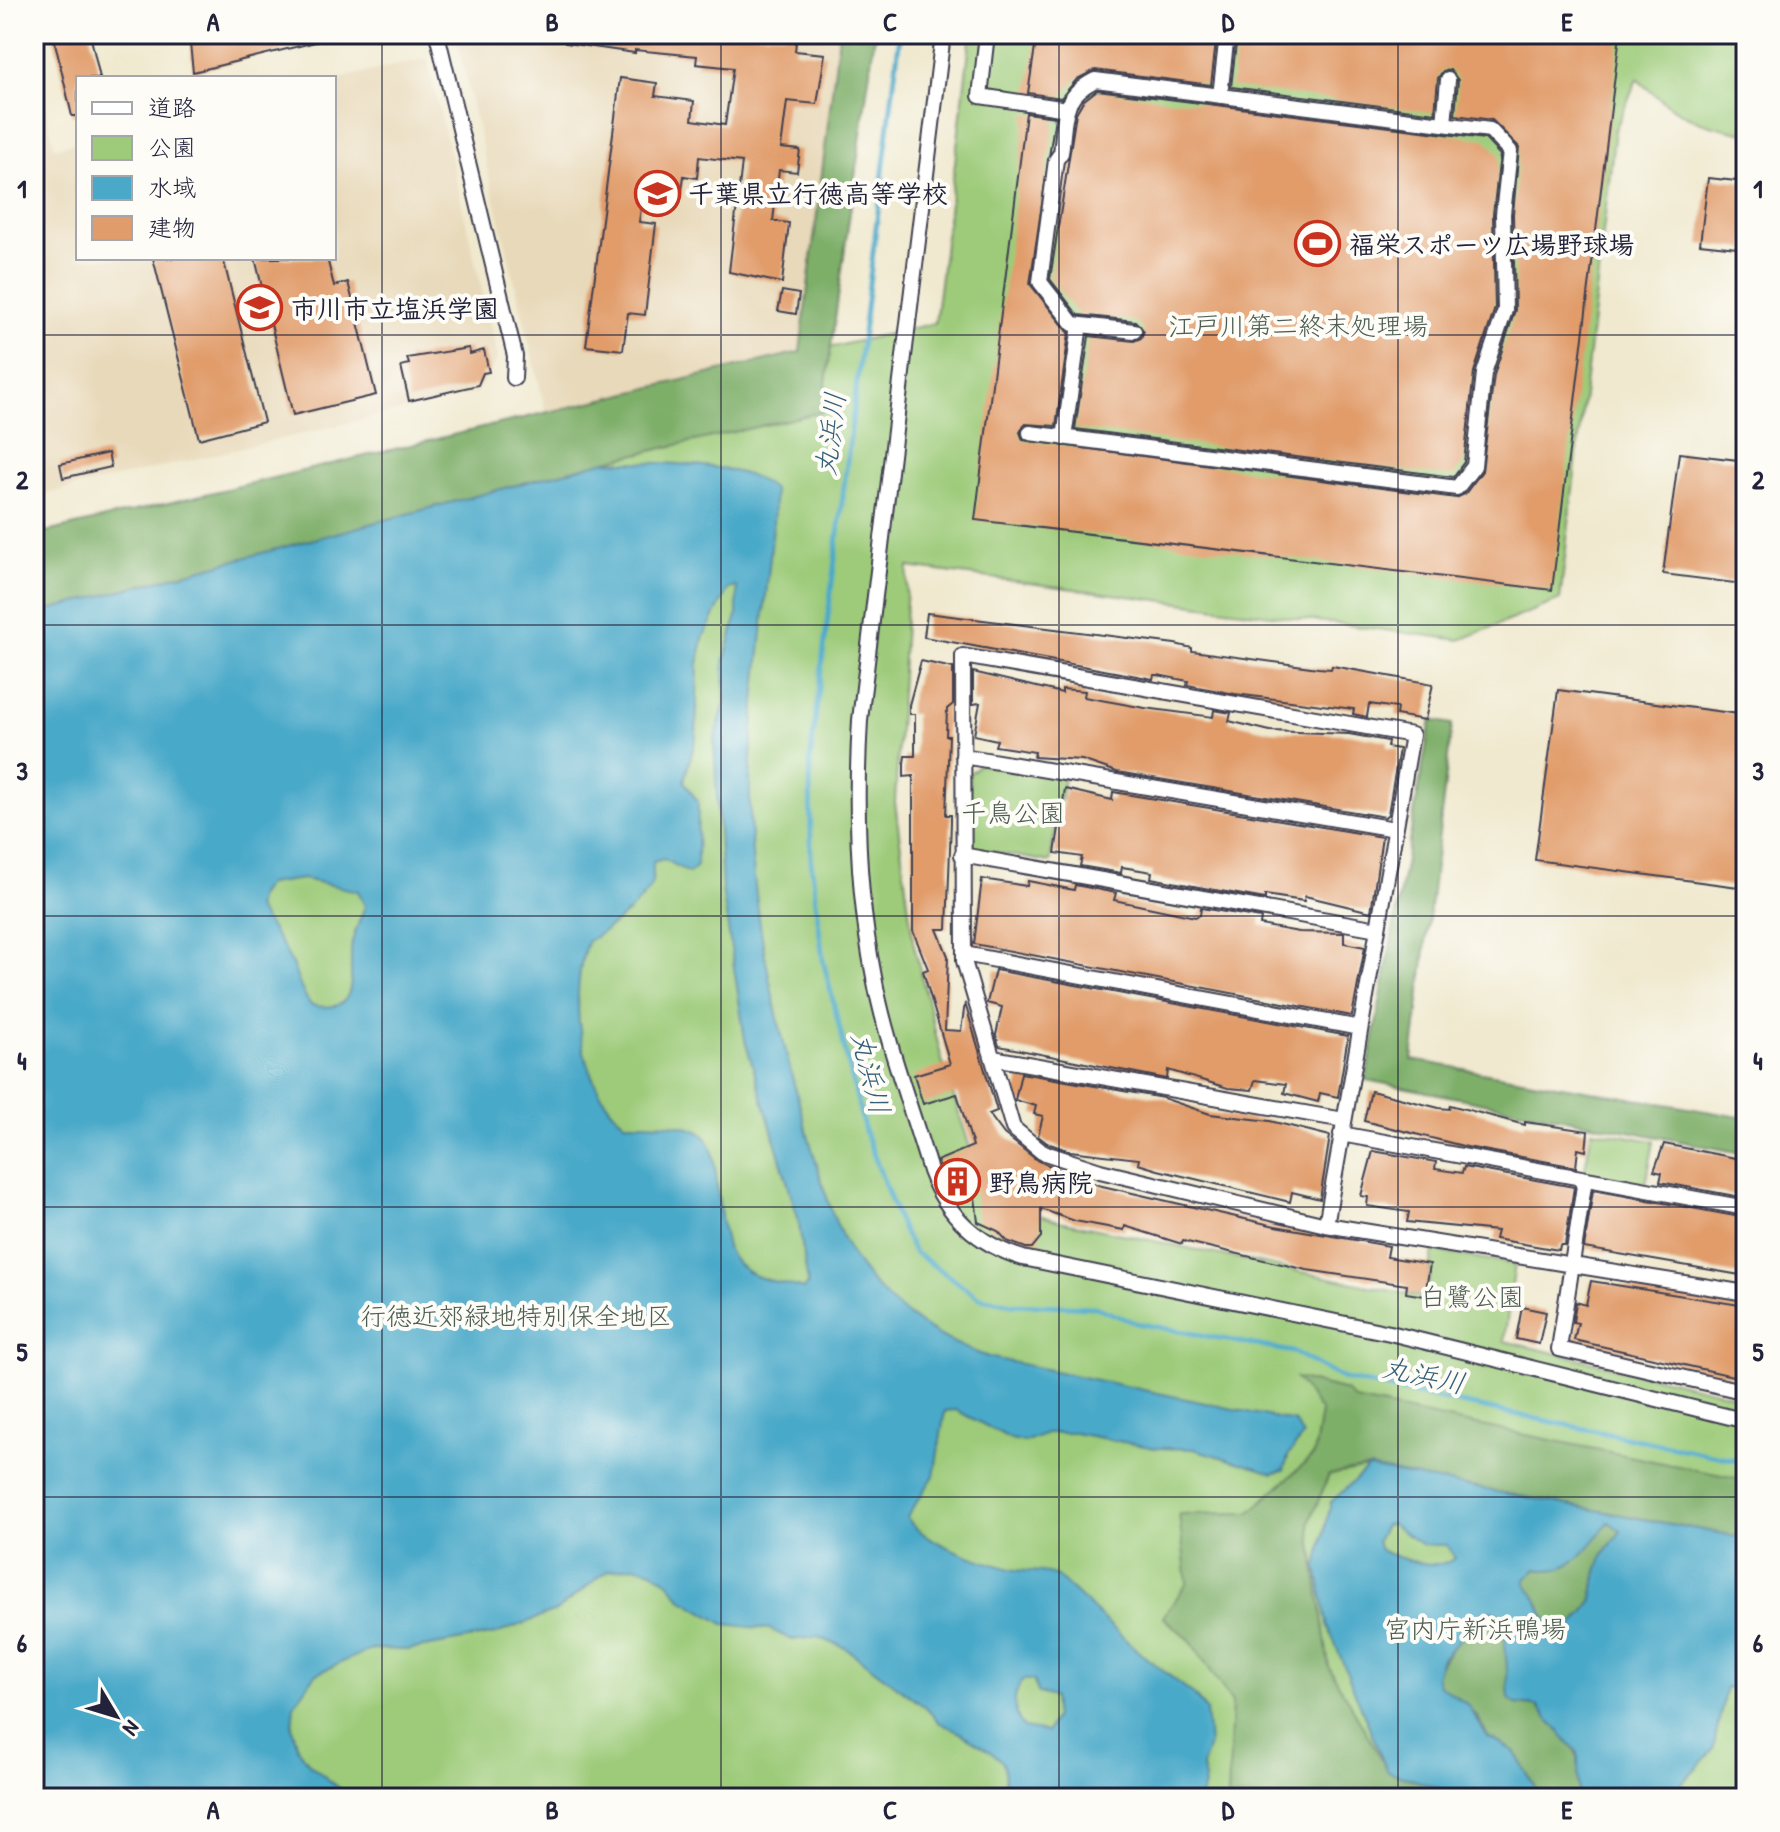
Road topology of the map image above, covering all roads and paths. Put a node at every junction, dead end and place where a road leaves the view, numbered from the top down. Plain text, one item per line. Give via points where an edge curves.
1 (437, 34) edge
2 (943, 34) edge
3 (987, 34) edge
4 (1226, 43) dead end
5 (1448, 80) dead end
6 (1220, 96) junction
7 (1067, 109) junction
8 (1444, 124) junction
9 (1080, 325) junction
10 (1134, 331) dead end
11 (514, 378) dead end
12 (1030, 433) dead end
13 (1064, 438) junction
14 (963, 756) junction
15 (1395, 829) junction
16 (962, 855) junction
17 (1378, 929) junction
18 (964, 954) junction
19 (1360, 1028) junction
20 (993, 1058) junction
21 (1343, 1127) junction
22 (1585, 1179) junction
23 (1746, 1208) edge
24 (1326, 1225) junction
25 (1572, 1266) junction
26 (1746, 1293) edge
27 (1746, 1392) edge
28 (1746, 1421) edge

1 - 11 street via 515,356
2 - 28 street via 856,781 861,888 874,980 943,1201 967,1229 991,1246 1023,1258 1390,1333
3 - 7 street via 980,96
4 - 6 street
5 - 8 street
6 - 7 street via 1095,80 1075,91
6 - 8 street
7 - 9 street via 1040,272 1045,290 1073,324
8 - 13 street via 1490,130 1510,151 1503,214 1505,310 1484,373 1474,466 1457,488
9 - 10 street
9 - 13 street
12 - 13 street
14 - 15 street
14 - 15 street via 963,656 1412,735
14 - 16 street
15 - 17 street
16 - 17 street
16 - 18 street
17 - 19 street
18 - 19 street
18 - 20 street
19 - 21 street
20 - 21 street
20 - 24 street via 1013,1128 1042,1152
21 - 22 street
21 - 24 street
22 - 23 street
22 - 25 street
24 - 25 street
25 - 26 street
25 - 27 street via 1559,1349

